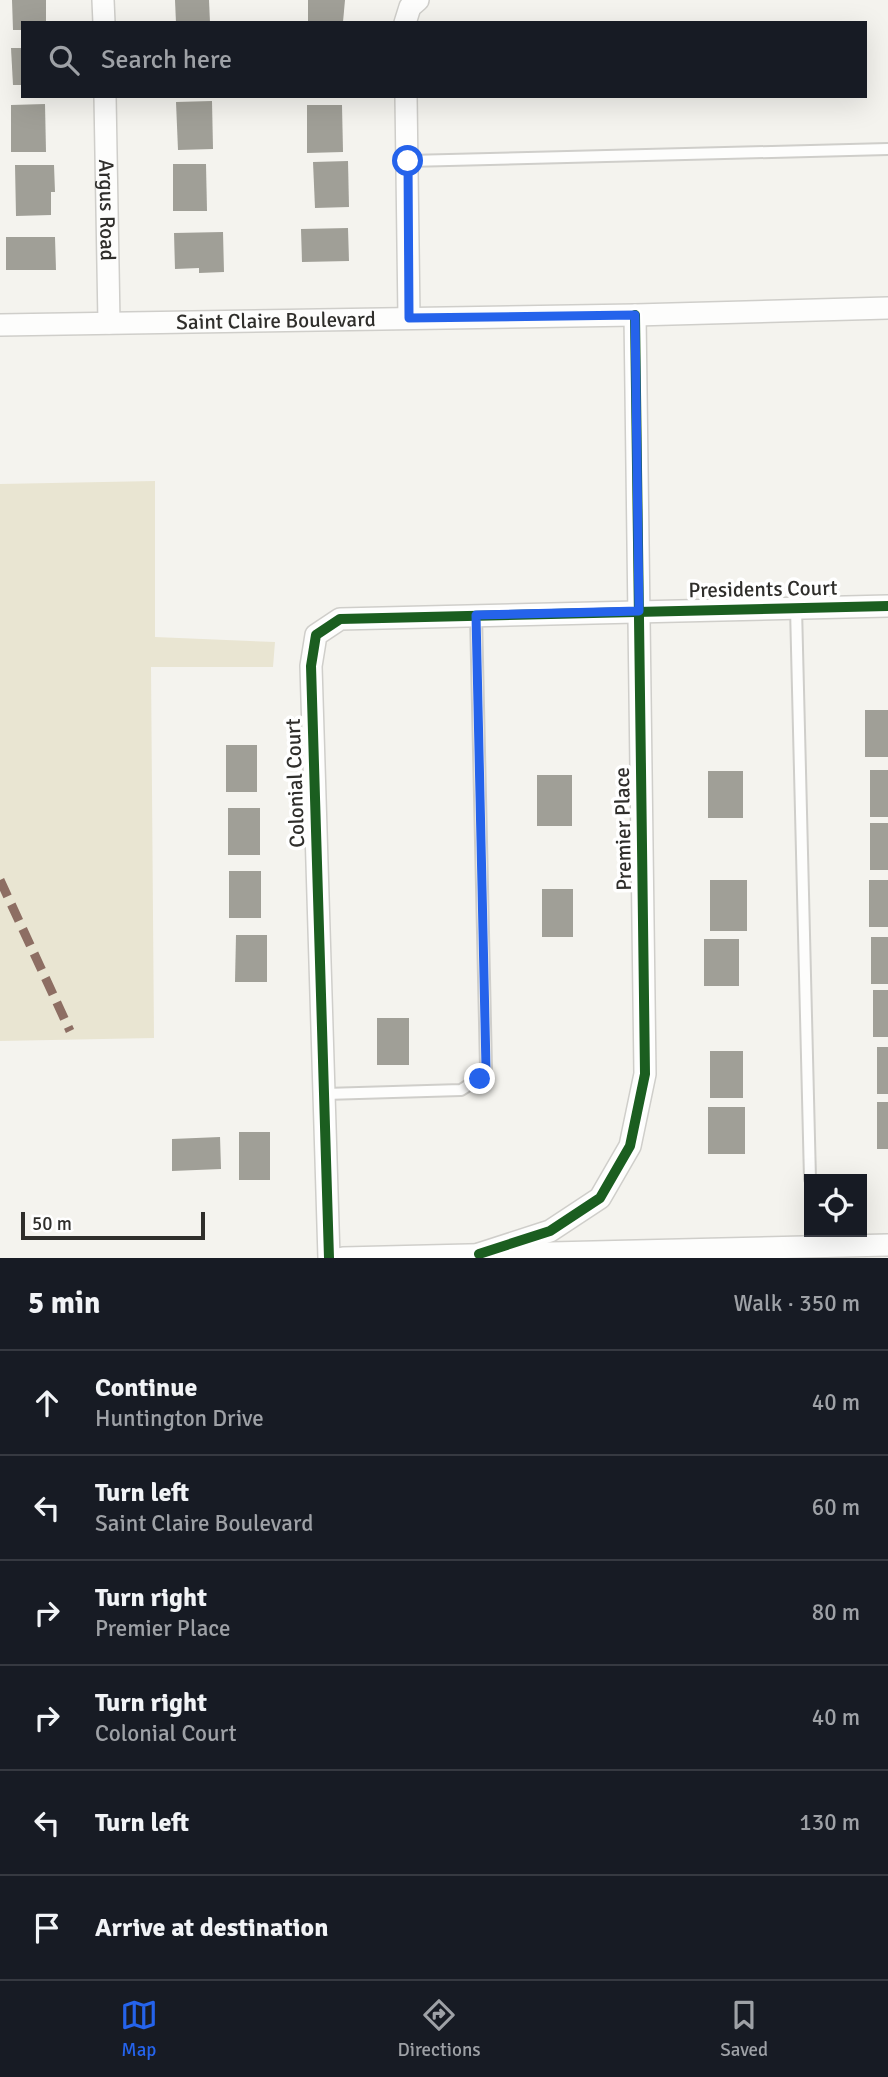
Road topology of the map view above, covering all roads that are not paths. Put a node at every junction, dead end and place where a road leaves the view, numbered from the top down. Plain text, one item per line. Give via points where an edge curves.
1 (103, 0) edge
2 (418, 0) edge
3 (104, 21) edge
4 (406, 21) edge
5 (105, 98) edge
6 (406, 98) edge
7 (888, 149) edge
8 (408, 161) junction
9 (888, 308) edge
10 (635, 315) junction
11 (409, 318) junction
12 (109, 323) junction
13 (0, 325) edge
14 (888, 606) edge
15 (796, 608) junction
16 (639, 611) junction
17 (476, 615) junction
18 (325, 1094) junction
19 (810, 1174) edge
20 (811, 1239) edge
21 (888, 1245) edge
22 (479, 1254) junction
23 (329, 1258) edge
24 (343, 1258) edge

1 - 3 street
2 - 4 street
5 - 12 street, Argus Road
6 - 8 street
7 - 8 lane
8 - 11 street
9 - 10 street, Saint Claire Boulevard
10 - 11 street, Saint Claire Boulevard
10 - 16 street, Premier Place
11 - 12 street, Saint Claire Boulevard
12 - 13 street, Saint Claire Boulevard
14 - 15 street, Presidents Court
15 - 16 street, Presidents Court
15 - 19 lane
16 - 17 street, Colonial Court
16 - 22 street, Premier Place via 645,1074 630,1146 600,1198 550,1231
17 - 18 lane via 486,1068 480,1079 461,1090
17 - 18 street, Colonial Court via 340,619 316,635 311,666
18 - 23 street, Colonial Court
20 - 21 street
20 - 22 street
22 - 24 street

